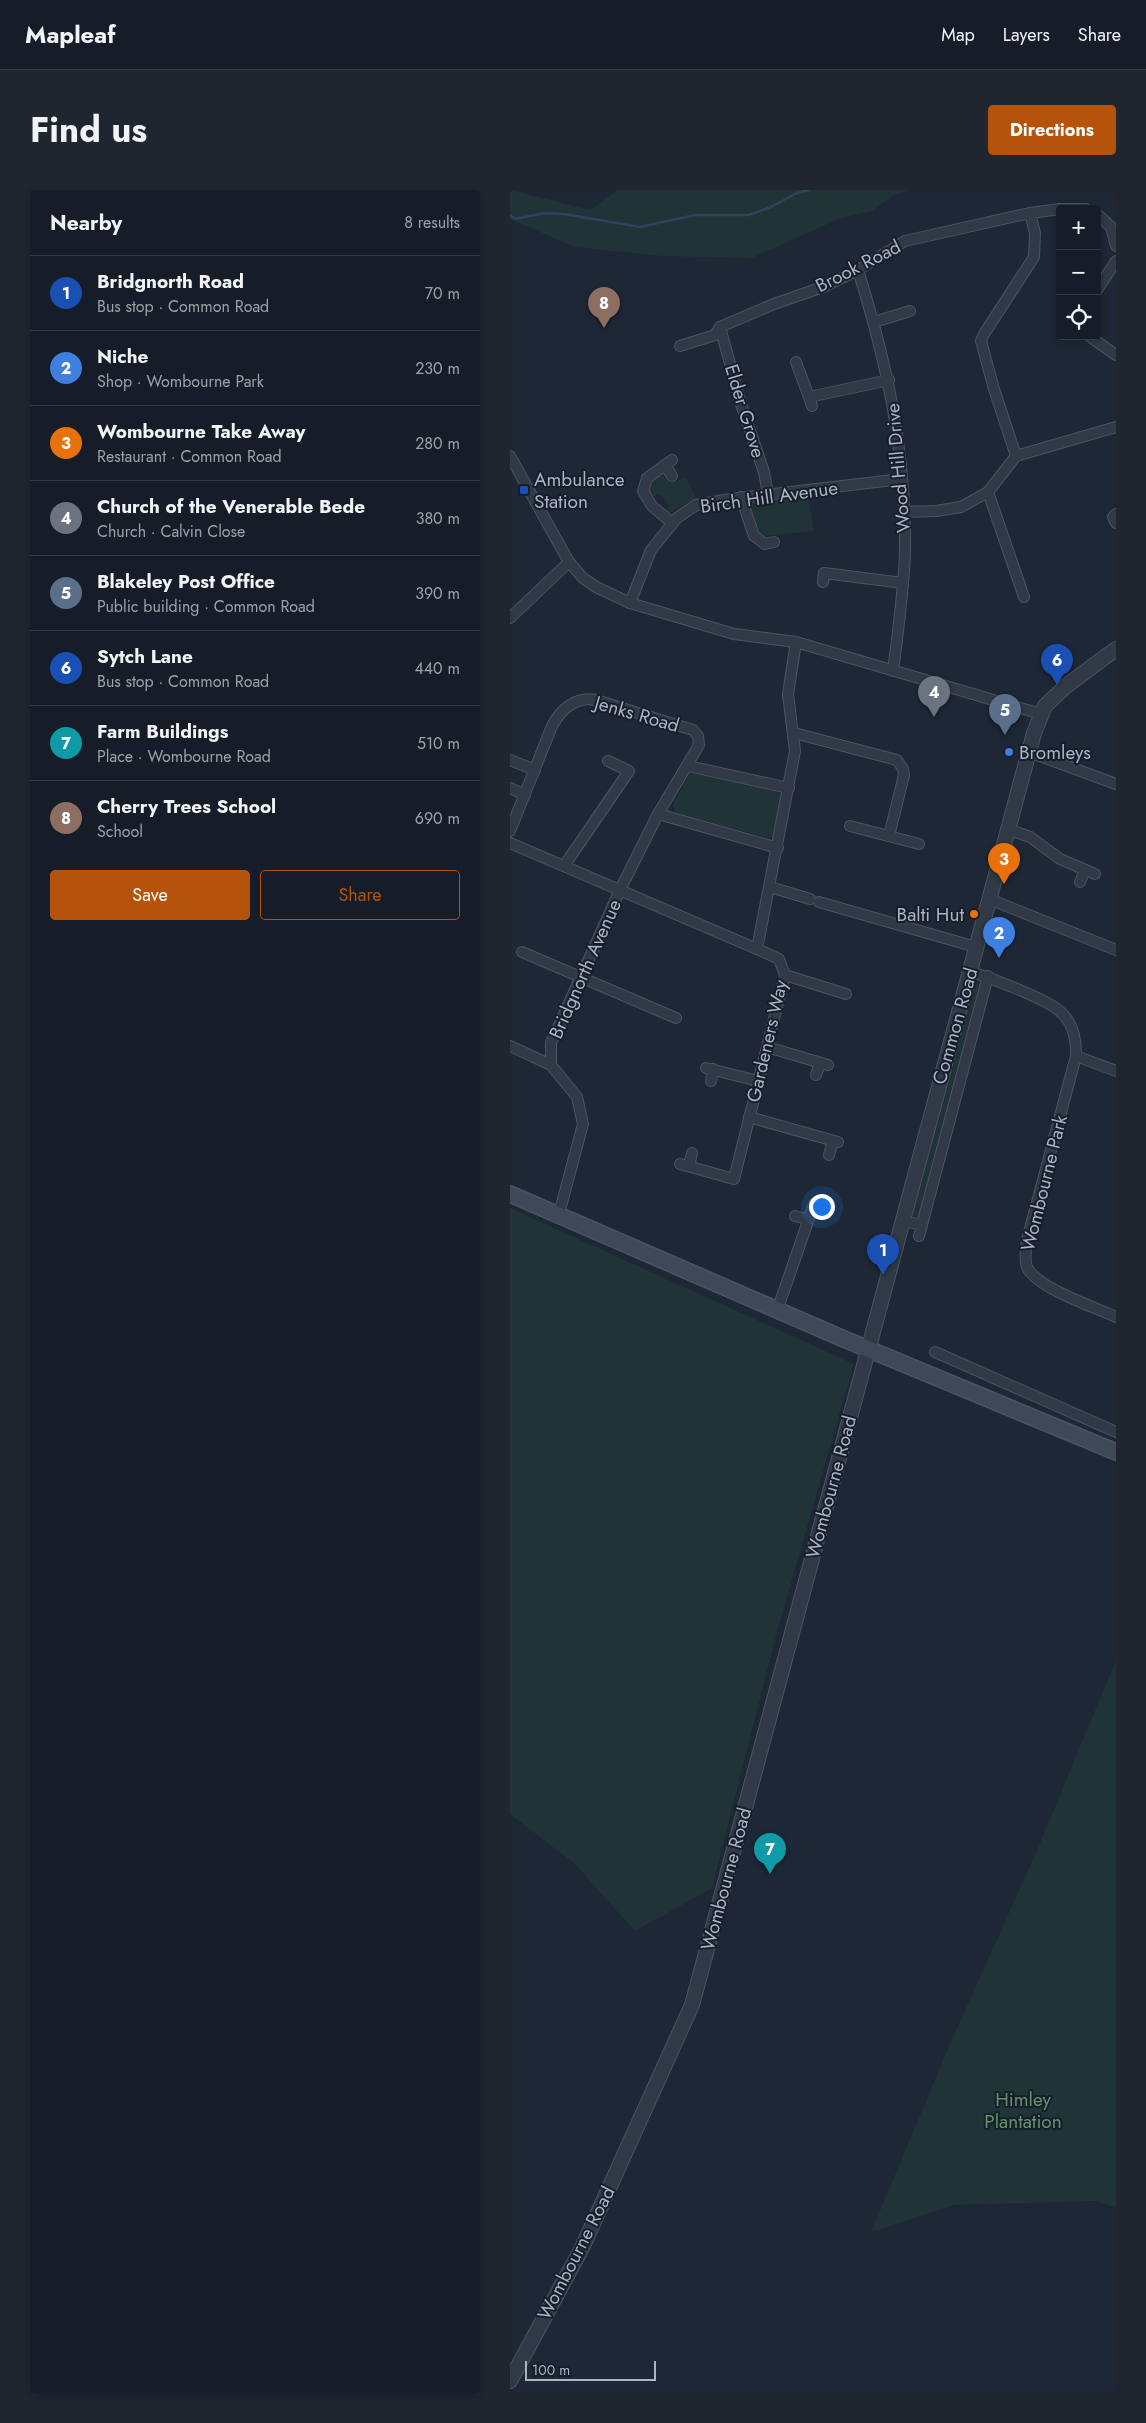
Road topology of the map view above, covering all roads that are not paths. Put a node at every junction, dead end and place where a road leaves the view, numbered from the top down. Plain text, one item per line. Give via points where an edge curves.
1 (1056, 209) edge
2 (1030, 212) junction
3 (1101, 218) edge
4 (1116, 246) edge
5 (1116, 261) edge
6 (858, 270) junction
7 (1101, 284) edge
8 (910, 311) dead end
9 (874, 322) junction
10 (720, 327) junction
11 (1095, 340) edge
12 (680, 346) dead end
13 (1116, 354) edge
14 (796, 362) dead end
15 (889, 380) junction
16 (1116, 427) edge
17 (510, 456) edge
18 (1016, 456) junction
19 (672, 476) dead end
20 (902, 479) junction
21 (988, 492) junction
22 (768, 494) junction
23 (741, 497) junction
24 (904, 512) junction
25 (1116, 514) edge
26 (672, 523) junction
27 (1116, 523) edge
28 (774, 542) dead end
29 (569, 562) junction
30 (822, 582) dead end
31 (903, 583) junction
32 (1024, 597) dead end
33 (630, 603) junction
34 (510, 618) edge
35 (796, 642) junction
36 (1116, 649) edge
37 (893, 671) junction
38 (1041, 714) junction
39 (794, 733) junction
40 (1029, 752) junction
41 (510, 760) edge
42 (608, 761) dead end
43 (688, 766) junction
44 (535, 770) junction
45 (1116, 784) edge
46 (510, 788) edge
47 (789, 788) junction
48 (525, 795) junction
49 (658, 814) junction
50 (850, 826) dead end
51 (1007, 829) junction
52 (510, 830) edge
53 (889, 836) junction
54 (510, 843) edge
55 (919, 844) dead end
56 (778, 848) junction
57 (564, 866) junction
58 (1085, 870) junction
59 (1095, 874) dead end
60 (1080, 882) dead end
61 (770, 887) junction
62 (620, 890) junction
63 (989, 899) junction
64 (976, 947) junction
65 (757, 949) junction
66 (1116, 950) edge
67 (522, 952) dead end
68 (971, 972) junction
69 (785, 975) junction
70 (988, 976) junction
71 (580, 978) junction
72 (846, 994) dead end
73 (676, 1018) dead end
74 (510, 1046) edge
75 (767, 1047) junction
76 (1076, 1056) junction
77 (551, 1065) junction
78 (1116, 1071) edge
79 (816, 1075) dead end
80 (711, 1081) dead end
81 (758, 1081) junction
82 (749, 1117) junction
83 (692, 1153) dead end
84 (829, 1155) dead end
85 (510, 1194) edge
86 (814, 1204) dead end
87 (559, 1214) junction
88 (794, 1216) dead end
89 (808, 1219) junction
90 (904, 1221) junction
91 (922, 1225) junction
92 (919, 1236) dead end
93 (778, 1308) junction
94 (1116, 1317) edge
95 (868, 1348) junction
96 (935, 1352) dead end
97 (995, 1379) junction
98 (986, 1398) junction
99 (1116, 1432) edge
100 (1116, 1452) edge
101 (510, 2381) edge

1 - 2 street, Brook Road
2 - 6 street, Brook Road via 905,241
2 - 18 street via 1034,257 982,341
3 - 4 street via 1111,228
5 - 7 street
6 - 9 street, Wood Hill Drive
6 - 10 street, Brook Road
8 - 9 street
9 - 15 street, Wood Hill Drive
10 - 12 street, Brook Road via 715,335
10 - 22 street, Elder Grove
11 - 13 street
14 - 15 street via 810,402
15 - 20 street, Wood Hill Drive
16 - 18 street
17 - 29 street
18 - 21 street
19 - 26 street via 668,463 647,478 643,491 652,506
20 - 22 street, Birch Hill Avenue
20 - 24 street, Wood Hill Drive
21 - 24 street via 961,507
21 - 32 street
22 - 23 street, Birch Hill Avenue
23 - 26 street, Birch Hill Avenue via 696,505
23 - 28 street via 754,536 765,544
24 - 31 street, Wood Hill Drive
25 - 27 street via 1113,517
26 - 33 street, Birch Hill Avenue via 651,550
29 - 33 street via 596,587
29 - 34 street
30 - 31 street via 824,573
31 - 37 street, Wood Hill Drive
33 - 35 street via 734,634
35 - 37 street
35 - 39 street via 788,694
36 - 38 street, Common Road via 1066,686
37 - 38 street
38 - 40 street, Common Road
39 - 47 street via 795,751
39 - 53 street via 897,760 904,775
40 - 45 street
40 - 51 street, Common Road
41 - 44 street
42 - 57 street via 629,771
43 - 44 street, Jenks Road via 699,745 693,730 590,699 575,702 557,716
43 - 47 street
43 - 49 street, Jenks Road
44 - 48 street, Jenks Road
46 - 48 street
47 - 56 street
48 - 52 street, Jenks Road
49 - 56 street
49 - 62 street, Jenks Road
50 - 53 street
51 - 58 street via 1037,840 1060,859
51 - 63 street, Common Road
53 - 55 street
54 - 57 street, Gardeners Way
56 - 61 street
57 - 62 street, Gardeners Way
58 - 59 street
58 - 60 street
61 - 64 street
61 - 65 street
62 - 65 street, Gardeners Way
62 - 71 street, Bridgnorth Avenue
63 - 64 street, Common Road
63 - 66 street
64 - 68 street, Common Road
65 - 69 street, Gardeners Way via 779,959
67 - 71 street
68 - 70 street, Wombourne Park
68 - 90 street, Common Road
69 - 72 street
69 - 75 street, Gardeners Way
70 - 76 street, Wombourne Park via 1059,1009 1075,1034
70 - 91 street, Common Road
71 - 73 street
71 - 77 street, Bridgnorth Avenue via 551,1043
74 - 77 street
75 - 79 street via 824,1064
75 - 81 street, Gardeners Way
76 - 78 street
76 - 94 street, Wombourne Park via 1027,1240 1027,1267 1040,1283
77 - 87 street, Bridgnorth Avenue via 577,1097 583,1124
80 - 81 street via 710,1068
81 - 82 street, Gardeners Way
82 - 83 street, Gardeners Way via 734,1179 684,1165
82 - 84 street via 835,1141
85 - 87 main road
86 - 89 street
87 - 93 main road
88 - 89 street
89 - 93 street
90 - 91 street
90 - 95 street, Common Road
91 - 92 street, Common Road
93 - 95 main road
95 - 98 main road
95 - 101 street, Wombourne Road via 692,2005 582,2248
96 - 97 street
97 - 98 street
97 - 99 street
98 - 100 main road

